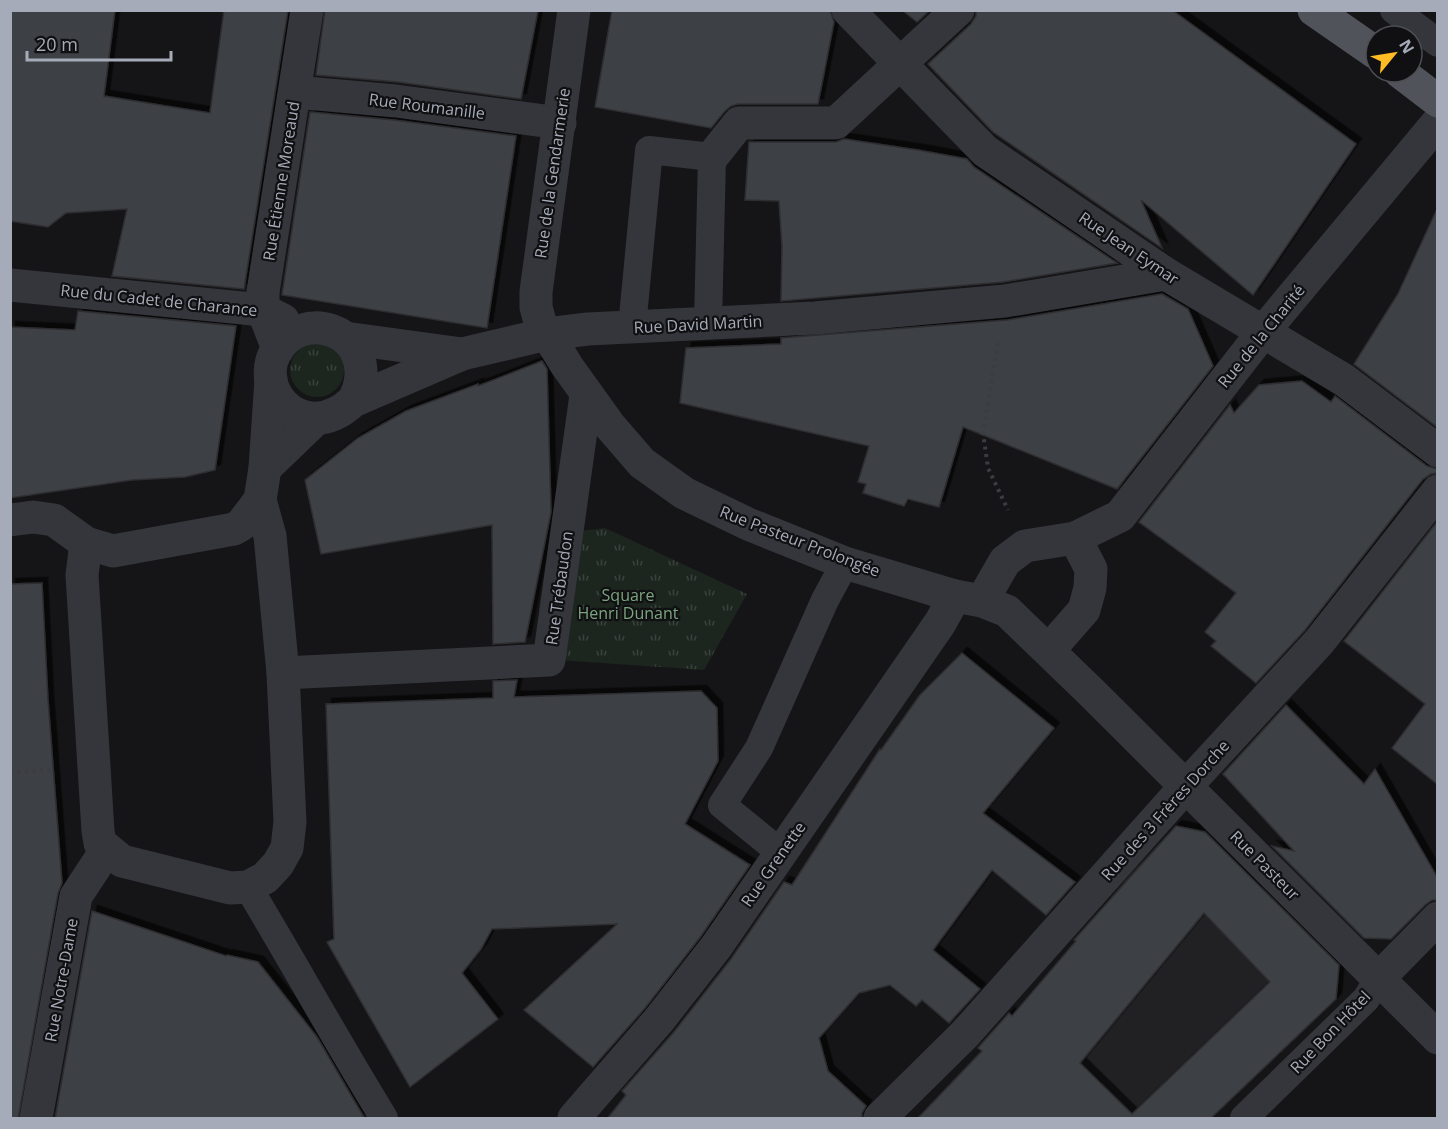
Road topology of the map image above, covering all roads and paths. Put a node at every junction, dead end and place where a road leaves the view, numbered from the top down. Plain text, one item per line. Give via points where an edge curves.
1 (307, 10) edge
2 (574, 10) edge
3 (848, 10) edge
4 (958, 10) edge
5 (1314, 10) edge
6 (1394, 10) edge
7 (1437, 43) edge
8 (1364, 45) edge
9 (901, 64) junction
10 (1415, 84) edge
11 (295, 92) junction
12 (1437, 101) edge
13 (1437, 122) edge
14 (560, 123) junction
15 (711, 158) junction
16 (1166, 274) junction
17 (10, 285) edge
18 (1005, 301) junction
19 (263, 310) junction
20 (708, 323) junction
21 (632, 327) junction
22 (303, 329) junction
23 (1263, 332) junction
24 (547, 334) junction
25 (345, 338) junction
26 (462, 354) junction
27 (274, 364) junction
28 (586, 395) junction
29 (353, 401) junction
30 (316, 419) junction
31 (1437, 451) edge
32 (265, 468) junction
33 (1437, 491) edge
34 (260, 500) junction
35 (10, 520) edge
36 (1075, 538) junction
37 (86, 543) junction
38 (1025, 546) junction
39 (845, 562) junction
40 (968, 599) junction
41 (1049, 650) junction
42 (284, 673) junction
43 (1092, 693) joint
44 (1179, 794) junction
45 (107, 849) junction
46 (781, 853) junction
47 (248, 886) junction
48 (1437, 918) edge
49 (1379, 978) junction
50 (1437, 1038) edge
51 (583, 1115) edge
52 (36, 1119) edge
53 (384, 1119) edge
54 (880, 1119) edge
55 (1244, 1119) edge

1 - 11 street, Rue Étienne Moreaud
2 - 14 street, Rue de la Gendarmerie
3 - 9 street, Rue Jean Eymar
4 - 9 street
5 - 8 main road
6 - 7 lane
9 - 15 street via 836,123 739,123
9 - 16 street, Rue Jean Eymar via 985,151
10 - 12 main road
11 - 14 street, Rue Roumanille
11 - 19 street, Rue Étienne Moreaud
13 - 23 street, Rue de la Charité
14 - 24 street, Rue de la Gendarmerie via 536,292 536,308
15 - 20 lane
15 - 21 lane via 649,150
16 - 18 street, Rue David Martin
16 - 23 street, Rue Jean Eymar
17 - 19 street, Rue du Cadet de Charance
18 - 20 street, Rue David Martin
18 - 38 path via 983,433 988,468
19 - 22 street, Rue du Cadet de Charance
19 - 27 street, Rue Étienne Moreaud
20 - 21 street, Rue David Martin
21 - 24 street, Rue David Martin
22 - 25 street via 325,328
22 - 27 street via 293,334
23 - 31 street, Rue Jean Eymar via 1344,380
23 - 36 street, Rue de la Charité via 1120,516
24 - 26 street, Rue David Martin
24 - 28 street, Rue Pasteur Prolongée
25 - 26 street
25 - 29 street via 362,368 359,391
26 - 29 street, Rue David Martin
27 - 30 street via 274,391 282,402 291,411
27 - 32 street
28 - 39 street, Rue Pasteur Prolongée via 642,463 684,493 748,524
28 - 42 street, Rue Trébaudon via 549,660
29 - 30 street, Rue David Martin via 343,411
30 - 32 street, Rue David Martin
32 - 34 street
33 - 44 street, Rue des 3 Frères Dorche via 1319,642
34 - 37 street via 241,525 224,532 113,551
34 - 42 street via 270,536
35 - 37 street via 54,520
36 - 38 street, Rue de la Charité
36 - 41 street via 1091,569 1090,588 1084,610
37 - 45 street via 82,576 98,831 100,843
38 - 40 street, Rue Grenette
39 - 40 street, Rue Pasteur Prolongée
39 - 46 lane via 759,748 722,806
40 - 41 street, Rue Pasteur Prolongée via 1006,611
40 - 46 street, Rue Grenette via 940,623
41 - 43 street, Rue Pasteur Prolongée
42 - 47 street via 290,822 287,849 265,878
43 - 44 street, Rue Pasteur
44 - 49 street, Rue Pasteur
44 - 54 street, Rue des 3 Frères Dorche via 965,1034
45 - 47 street via 130,864 230,888
45 - 52 street, Rue Notre-Dame via 76,896
46 - 51 street, Rue Grenette via 716,947
47 - 53 lane
48 - 49 street, Rue Bon Hôtel
49 - 50 street, Rue Pasteur
49 - 55 lane, Rue Bon Hôtel via 1366,999

